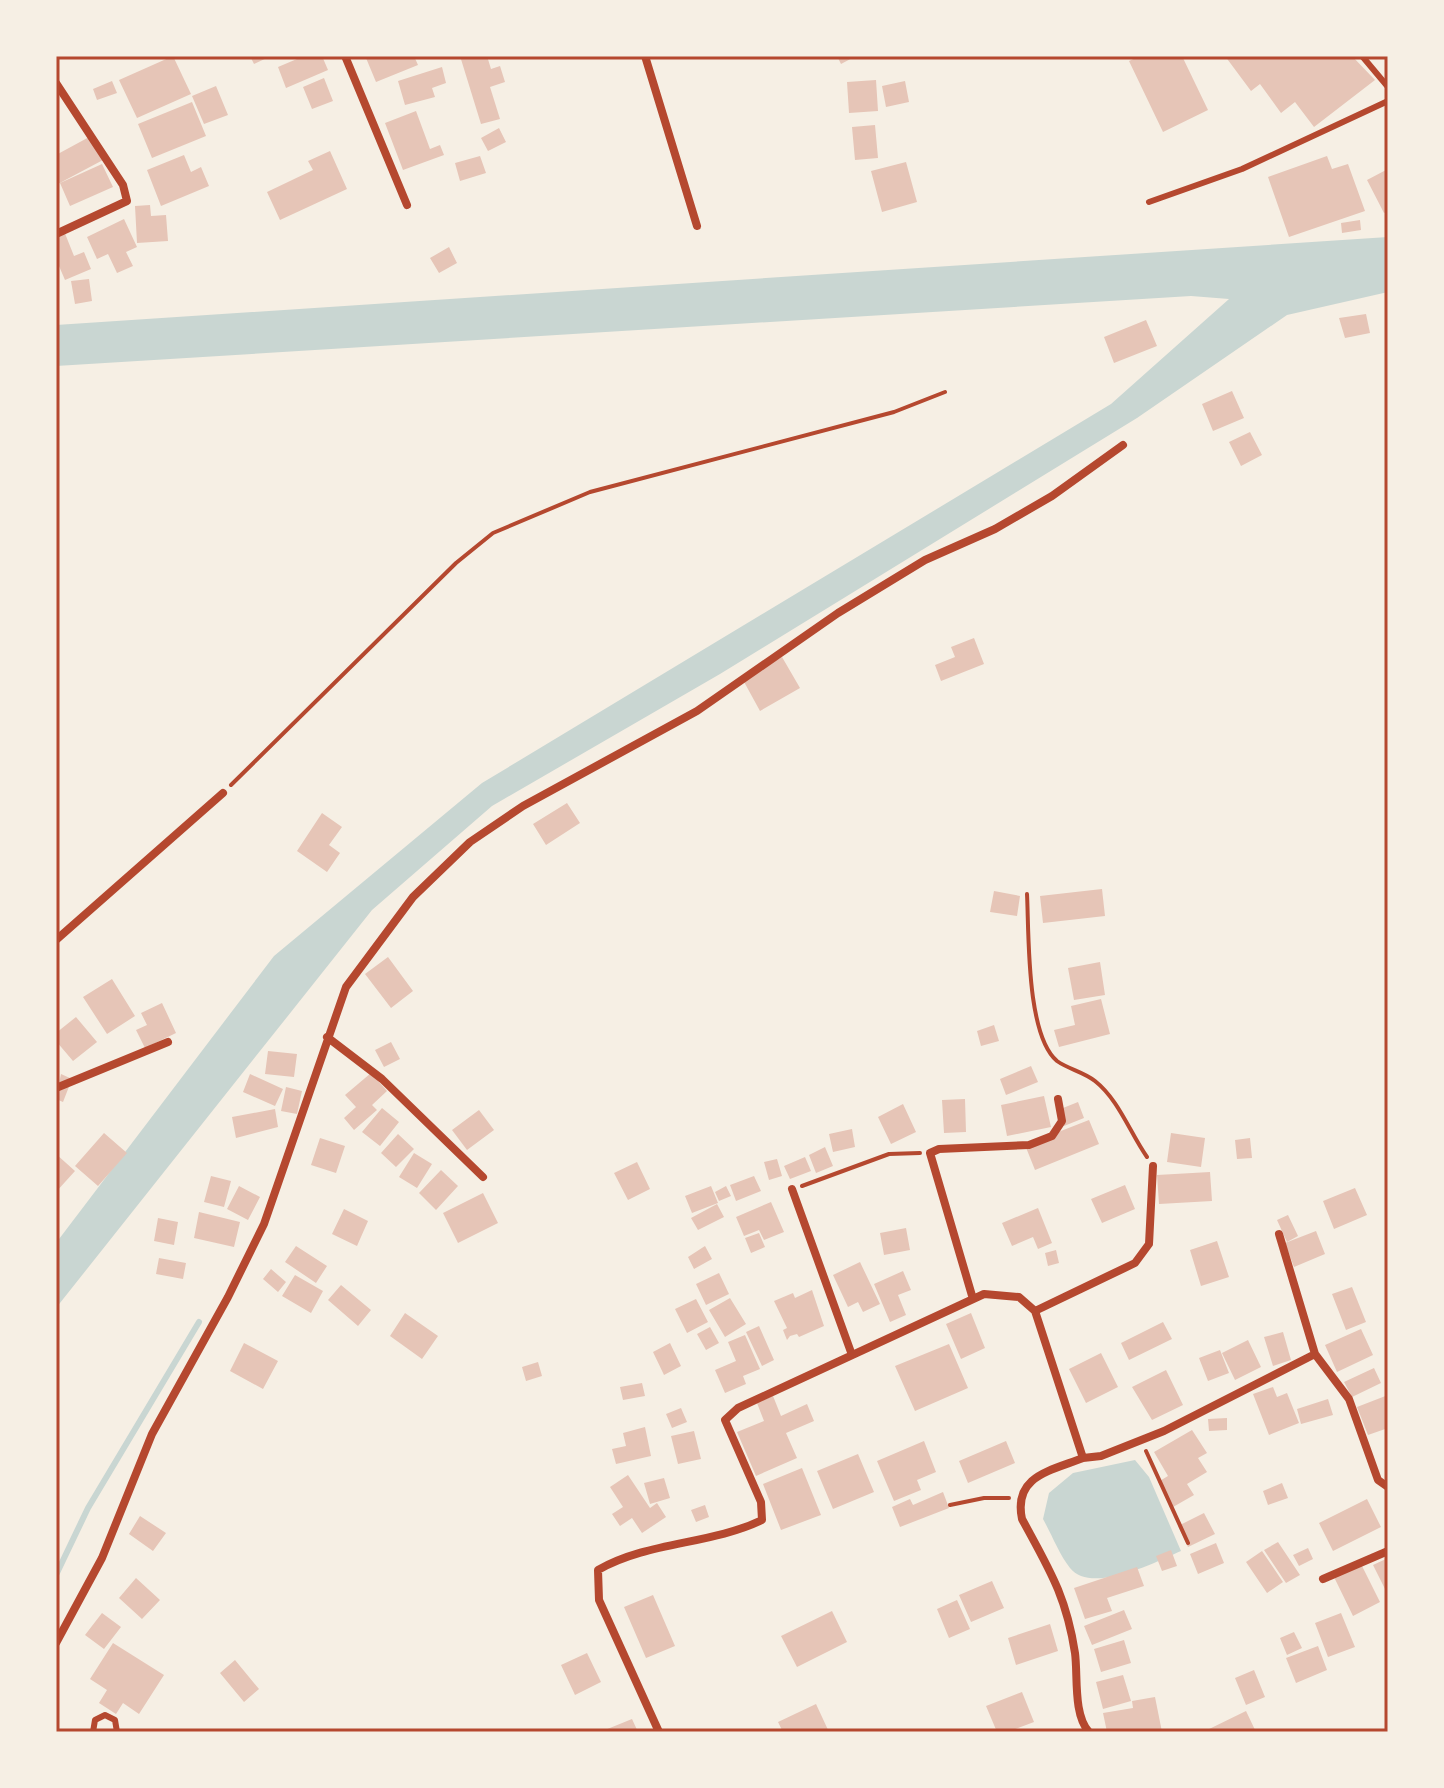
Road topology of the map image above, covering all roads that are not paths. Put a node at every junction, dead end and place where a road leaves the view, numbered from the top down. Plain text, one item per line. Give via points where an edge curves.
1 (345, 56) edge
2 (645, 56) edge
3 (1362, 56) edge
4 (56, 83) edge
5 (1388, 87) edge
6 (1388, 101) edge
7 (1149, 202) dead end
8 (407, 205) dead end
9 (697, 226) dead end
10 (56, 234) edge
11 (1123, 445) dead end
12 (223, 793) road end
13 (56, 940) edge
14 (327, 1037) junction
15 (168, 1042) dead end
16 (56, 1088) edge
17 (1058, 1099) dead end
18 (1153, 1166) road end
19 (483, 1177) dead end
20 (792, 1189) road end
21 (1279, 1234) dead end
22 (973, 1299) junction
23 (1035, 1311) junction
24 (1315, 1354) junction
25 (852, 1355) junction
26 (1083, 1458) junction
27 (1388, 1487) edge
28 (1388, 1551) edge
29 (1323, 1579) dead end
30 (56, 1643) edge
31 (93, 1732) edge
32 (117, 1732) edge
33 (659, 1732) edge
34 (1089, 1732) edge

1 - 8 street
2 - 9 street
3 - 5 lane
4 - 10 street via 123,185 127,201
6 - 7 lane via 1242,169
11 - 14 street via 1052,496 925,560 697,711 535,798 470,842 413,897 371,949 346,987
12 - 13 street
14 - 19 street via 382,1079
14 - 30 street via 264,1224 152,1434 102,1558
15 - 16 street
17 - 22 street via 1062,1121 1052,1136 1029,1145 930,1153
18 - 23 street via 1149,1244 1135,1263
20 - 25 street
21 - 24 street
22 - 23 street via 984,1294 1019,1297
22 - 25 street
23 - 26 street
24 - 26 street via 1142,1441
24 - 27 street via 1349,1399 1378,1480
25 - 33 street via 738,1408 725,1420 761,1502 762,1520 650,1549 598,1570 599,1600
26 - 34 street via 1031,1480 1019,1498 1022,1519 1059,1586
28 - 29 street
31 - 32 lane via 95,1720 105,1715 115,1720

